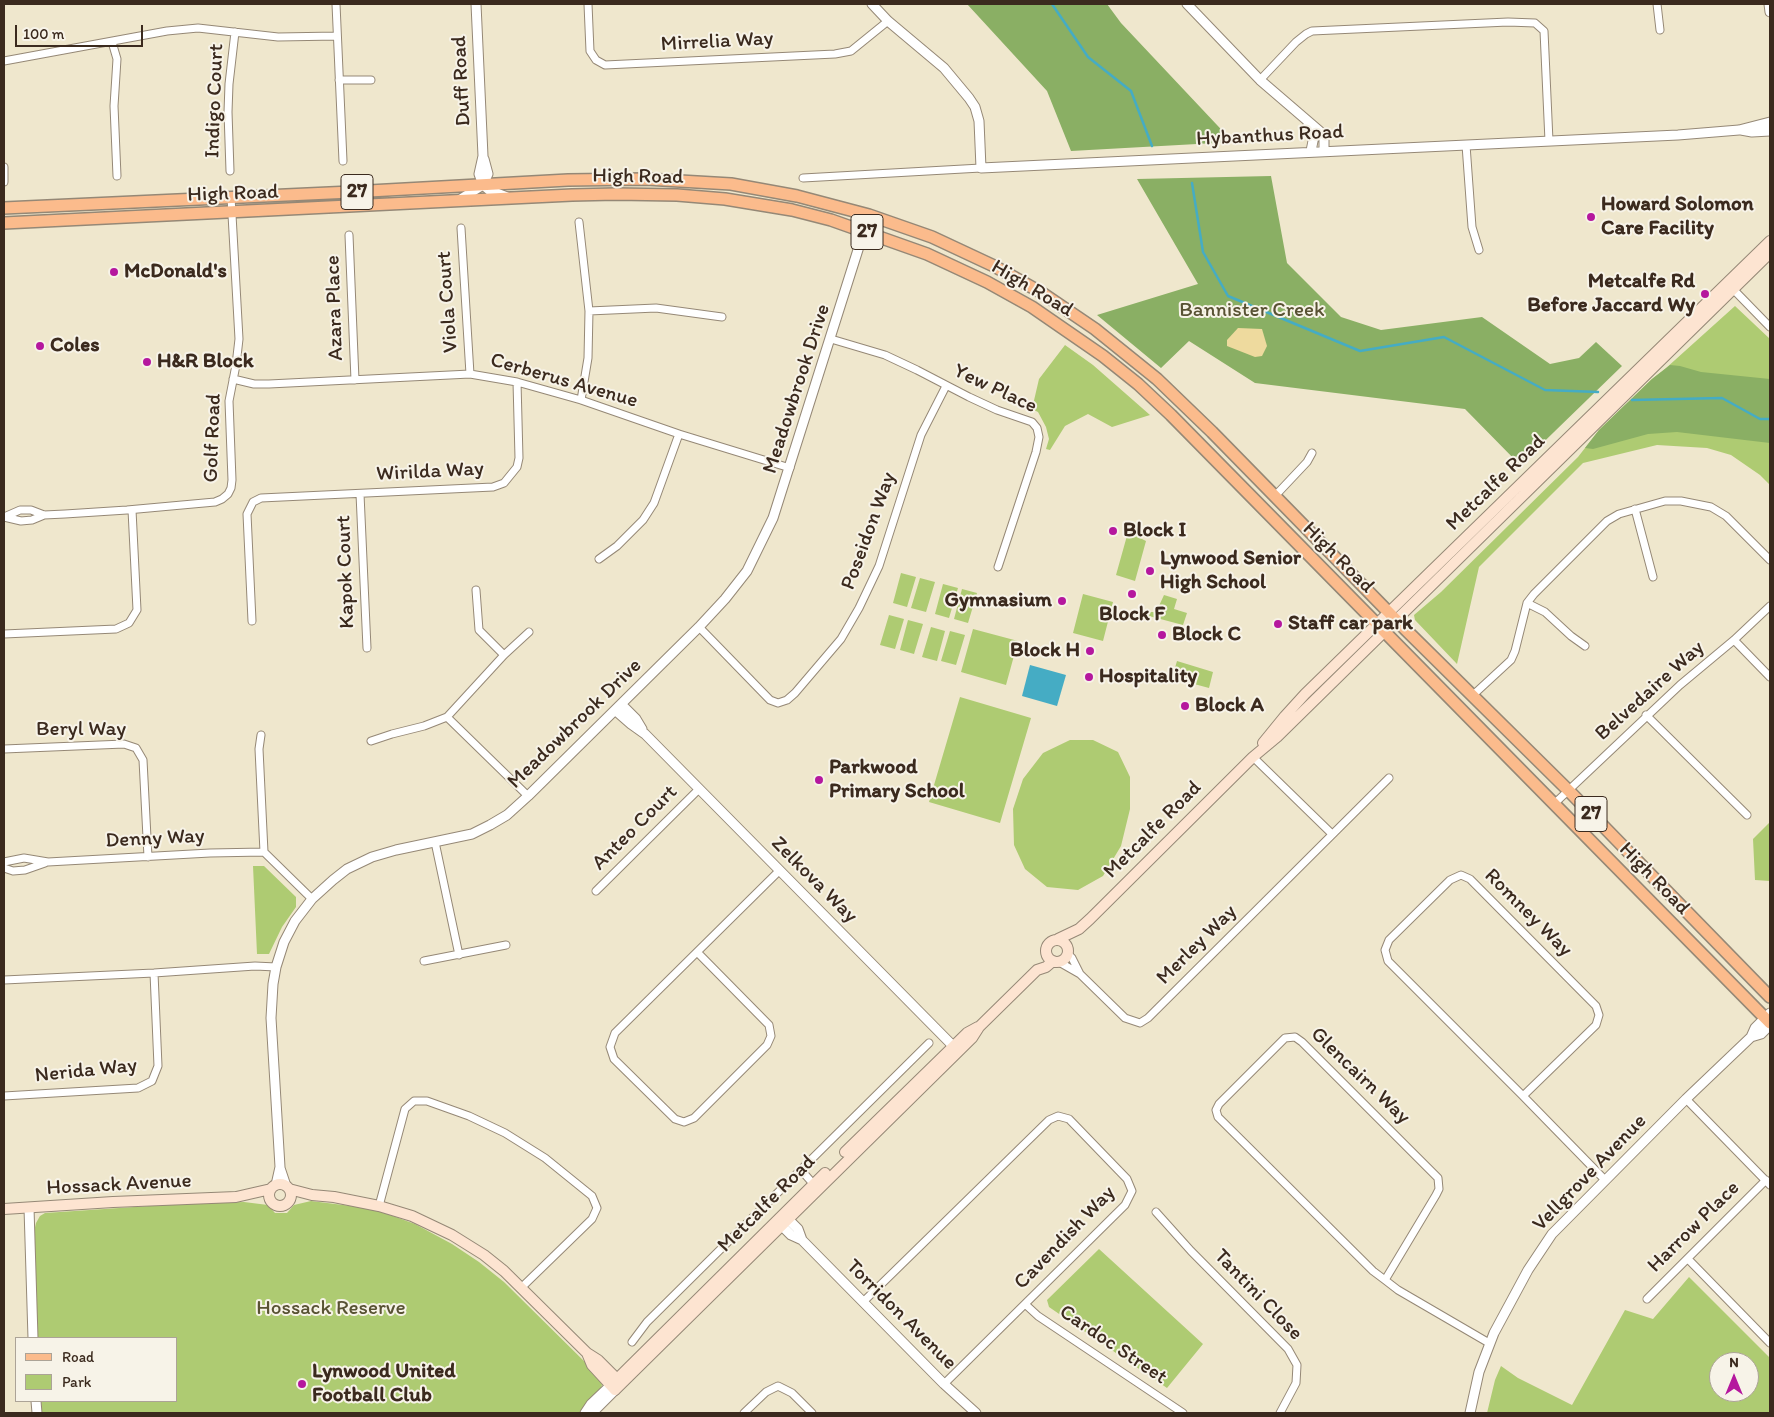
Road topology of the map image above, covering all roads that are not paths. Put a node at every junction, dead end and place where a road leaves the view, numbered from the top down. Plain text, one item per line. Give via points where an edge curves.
1 (336, 4) edge
2 (476, 4) edge
3 (588, 4) edge
4 (872, 4) edge
5 (1187, 4) edge
6 (1657, 4) edge
7 (1769, 4) edge
8 (1770, 12) edge
9 (888, 21) junction
10 (1660, 30) dead end
11 (235, 32) junction
12 (337, 36) junction
13 (112, 42) junction
14 (4, 61) edge
15 (339, 80) junction
16 (372, 80) dead end
17 (1260, 80) junction
18 (1306, 120) junction
19 (1770, 122) edge
20 (1739, 130) junction
21 (1770, 131) edge
22 (1549, 140) junction
23 (1466, 145) junction
24 (1324, 150) junction
25 (1310, 151) junction
26 (343, 161) dead end
27 (4, 167) edge
28 (982, 168) junction
29 (230, 171) dead end
30 (116, 176) dead end
31 (803, 178) dead end
32 (4, 182) edge
33 (483, 185) junction
34 (231, 197) junction
35 (514, 198) junction
36 (458, 201) junction
37 (4, 208) edge
38 (232, 213) junction
39 (869, 216) junction
40 (578, 222) dead end
41 (4, 223) edge
42 (461, 228) dead end
43 (864, 231) junction
44 (349, 235) dead end
45 (1770, 241) edge
46 (1479, 250) dead end
47 (1770, 253) edge
48 (1731, 286) junction
49 (589, 311) junction
50 (722, 317) dead end
51 (1770, 327) edge
52 (831, 339) junction
53 (470, 374) junction
54 (233, 379) junction
55 (355, 380) junction
56 (517, 382) junction
57 (946, 386) junction
58 (581, 400) junction
59 (679, 434) junction
60 (1312, 453) dead end
61 (790, 468) junction
62 (360, 494) junction
63 (1274, 496) junction
64 (1635, 509) junction
65 (132, 510) junction
66 (44, 514) junction
67 (4, 517) edge
68 (599, 559) dead end
69 (1770, 560) edge
70 (998, 567) dead end
71 (1653, 576) dead end
72 (476, 590) dead end
73 (1528, 603) junction
74 (1770, 606) edge
75 (1392, 617) junction
76 (252, 621) dead end
77 (699, 627) junction
78 (1381, 628) junction
79 (529, 632) dead end
80 (4, 634) edge
81 (1734, 640) junction
82 (1585, 646) dead end
83 (367, 648) dead end
84 (504, 655) junction
85 (1770, 677) edge
86 (1472, 696) junction
87 (618, 707) junction
88 (1646, 715) junction
89 (447, 716) junction
90 (261, 734) dead end
91 (371, 741) dead end
92 (4, 749) edge
93 (1253, 757) junction
94 (1389, 778) dead end
95 (700, 790) junction
96 (1568, 790) junction
97 (528, 796) junction
98 (1554, 804) junction
99 (1747, 815) dead end
100 (1332, 834) junction
101 (435, 842) junction
102 (264, 852) junction
103 (148, 857) junction
104 (4, 862) edge
105 (48, 862) junction
106 (4, 868) edge
107 (780, 870) junction
108 (596, 891) dead end
109 (312, 899) junction
110 (1079, 929) junction
111 (1058, 939) junction
112 (506, 945) dead end
113 (1045, 952) junction
114 (1068, 952) junction
115 (698, 953) junction
116 (459, 955) junction
117 (424, 961) dead end
118 (1056, 962) junction
119 (276, 967) junction
120 (1037, 970) junction
121 (154, 973) junction
122 (1080, 974) junction
123 (4, 980) edge
124 (1770, 997) edge
125 (1769, 1020) edge
126 (929, 1043) dead end
127 (956, 1048) junction
128 (4, 1096) edge
129 (1523, 1096) junction
130 (1686, 1099) junction
131 (801, 1170) junction
132 (1605, 1180) junction
133 (1768, 1182) edge
134 (816, 1187) junction
135 (279, 1190) junction
136 (312, 1195) junction
137 (290, 1200) junction
138 (379, 1206) junction
139 (28, 1208) junction
140 (4, 1209) edge
141 (1156, 1212) dead end
142 (782, 1220) junction
143 (1688, 1259) junction
144 (1385, 1280) junction
145 (522, 1288) junction
146 (1647, 1299) dead end
147 (863, 1302) junction
148 (1025, 1304) junction
149 (33, 1337) edge
150 (632, 1342) dead end
151 (1489, 1343) junction
152 (1770, 1343) edge
153 (616, 1384) junction
154 (944, 1384) junction
155 (586, 1413) edge
156 (592, 1413) edge
157 (744, 1413) edge
158 (812, 1413) edge
159 (976, 1413) edge
160 (1183, 1413) edge
161 (1280, 1413) edge
162 (1470, 1413) edge

1 - 12 street
2 - 33 street, Duff Road via 483,156 488,174
3 - 9 street, Mirrelia Way via 590,51 605,65 835,54 850,51
4 - 9 street
5 - 17 street
6 - 10 street
7 - 8 street
9 - 28 street via 944,68 975,107
11 - 12 street via 278,37
11 - 13 street via 198,28
11 - 29 street, Indigo Court via 229,84
12 - 15 street
13 - 14 street
13 - 30 street via 116,59
15 - 16 street
15 - 26 street
17 - 18 street
17 - 22 street via 1296,42 1312,31 1535,23 1544,31
18 - 24 street via 1324,135
18 - 25 street via 1314,136
19 - 20 street, Hybanthus Road
20 - 21 street, Hybanthus Road
20 - 22 street, Hybanthus Road
22 - 23 street, Hybanthus Road
23 - 24 street, Hybanthus Road
23 - 46 street via 1472,227
24 - 25 street, Hybanthus Road
25 - 28 street, Hybanthus Road
27 - 32 street
28 - 31 street, Hybanthus Road
33 - 34 main road, High Road / 27
33 - 35 street via 499,195
33 - 36 street
33 - 39 main road, High Road / 27 via 616,178 731,184 797,196
34 - 37 main road, High Road / 27
34 - 38 street, Golf Road
35 - 36 main road, High Road / 27
35 - 43 main road, High Road / 27 via 616,194 725,199 792,210
36 - 38 main road, High Road / 27
38 - 41 main road, High Road / 27
38 - 54 street, Golf Road via 238,339
39 - 43 street, Meadowbrook Drive
39 - 63 main road, High Road / 27 via 932,237 994,266 1096,328 1177,397
40 - 49 street
42 - 53 street, Viola Court
43 - 52 street, Meadowbrook Drive
43 - 78 main road, High Road / 27 via 927,254 987,282 1032,307 1103,356 1171,416
44 - 55 street, Azara Place
45 - 48 main road, Metcalfe Road
47 - 48 main road, Metcalfe Road
48 - 51 street
48 - 75 main road, Metcalfe Road via 1472,533
49 - 50 street via 656,308
49 - 58 street via 588,358
52 - 57 street, Yew Place via 884,355
52 - 61 street, Meadowbrook Drive
53 - 55 street, Cerberus Avenue
53 - 56 street, Cerberus Avenue
54 - 55 street, Cerberus Avenue via 254,384
54 - 65 street, Golf Road via 229,401 232,480 228,494 215,502
56 - 58 street, Cerberus Avenue
56 - 62 street, Wirilda Way via 519,458 517,467 504,483 493,487
57 - 70 street, Yew Place via 1032,422 1040,437
57 - 77 street, Poseidon Way via 921,435 879,566 859,608 841,639 795,693 778,703 770,700
58 - 59 street, Cerberus Avenue
59 - 61 street, Cerberus Avenue
59 - 68 street via 654,503 643,520
60 - 63 street
61 - 77 street, Meadowbrook Drive via 773,518 746,571
62 - 76 street, Wirilda Way via 261,498 253,502 248,514
62 - 83 street, Kapok Court
63 - 75 main road, High Road / 27
64 - 69 street via 1665,501 1711,507 1726,516
64 - 71 street
64 - 73 street via 1607,521
65 - 66 street, Golf Road
65 - 80 street via 137,610 129,623 116,628
66 - 67 street, Golf Road via 20,510
66 - 67 street, Golf Road via 21,522
72 - 84 street via 479,630
73 - 82 street via 1545,612
73 - 86 street via 1511,660
74 - 81 street, Belvedaire Way
75 - 78 main road, Metcalfe Road
75 - 86 main road, High Road / 27
77 - 87 street, Meadowbrook Drive
78 - 93 main road, Metcalfe Road via 1277,737
78 - 98 main road, High Road / 27
79 - 84 street
81 - 85 street
81 - 88 street, Belvedaire Way
84 - 89 street
86 - 96 main road, High Road / 27
87 - 95 street, Zelkova Way via 636,719 645,734
87 - 97 street, Meadowbrook Drive
88 - 96 street, Belvedaire Way
88 - 99 street
89 - 91 street
89 - 97 street
90 - 102 street
92 - 103 street, Beryl Way via 124,744 136,748 143,760
93 - 100 street
93 - 110 main road, Metcalfe Road
94 - 100 street, Merley Way
95 - 107 street, Zelkova Way
95 - 108 street, Anteo Court
96 - 98 street, Belvedaire Way
96 - 124 main road, High Road / 27
97 - 101 street, Meadowbrook Drive via 490,826 472,834
98 - 125 main road, High Road / 27
100 - 122 street, Merley Way via 1155,1012 1140,1023 1125,1018
101 - 109 street, Meadowbrook Drive via 372,857 347,869
101 - 116 street
102 - 103 street, Denny Way
102 - 109 street
103 - 105 street, Denny Way
104 - 105 street, Denny Way via 24,858
105 - 106 street, Denny Way via 25,870
107 - 115 street
107 - 127 street, Zelkova Way
109 - 119 street, Meadowbrook Drive via 295,921
110 - 111 main road, Metcalfe Road
110 - 114 main road, Metcalfe Road
111 - 113 main road, Metcalfe Road via 1048,943
111 - 114 main road via 1064,942
112 - 116 street
113 - 118 main road
113 - 120 main road, Metcalfe Road
114 - 118 main road, Metcalfe Road via 1064,959
114 - 122 street, Merley Way
115 - 115 street via 615,1033 610,1047 614,1059 675,1119 684,1122 694,1118 767,1045 771,1036 769,1025
116 - 117 street
118 - 120 main road, Metcalfe Road
118 - 122 street, Merley Way
119 - 121 street
119 - 135 street, Meadowbrook Drive via 272,1018
120 - 127 main road, Metcalfe Road via 979,1027 972,1038
121 - 123 street
121 - 128 street, Nerida Way via 158,1066 152,1081 138,1088
125 - 130 street, Vellgrove Avenue via 1754,1028 1751,1037
126 - 131 street
127 - 134 main road, Metcalfe Road
129 - 129 street, Romney Way via 1388,961 1385,950 1389,940 1450,880 1461,875 1470,879 1596,1006 1599,1015 1596,1026
129 - 132 street, Romney Way
130 - 132 street, Vellgrove Avenue
130 - 133 street
131 - 134 street
131 - 150 street via 647,1322
132 - 151 street, Vellgrove Avenue via 1552,1234 1520,1284
133 - 143 street, Harrow Place
134 - 142 main road, Metcalfe Road
135 - 136 main road, Hossack Avenue
135 - 137 main road via 291,1194
135 - 137 main road, Hossack Avenue via 272,1203 279,1206
135 - 139 main road, Hossack Avenue via 236,1197
136 - 137 main road, Hossack Avenue
136 - 138 main road, Hossack Avenue
138 - 145 main road, Hossack Avenue via 412,1216 452,1235 484,1255
138 - 145 street via 405,1108 414,1101 426,1101 469,1116 505,1133 545,1158 592,1196 597,1208 592,1219
139 - 140 main road, Hossack Avenue
139 - 149 street
141 - 161 street, Tantini Close via 1288,1349 1297,1365 1296,1383
142 - 147 street, Torridon Avenue via 791,1235 802,1240
142 - 153 main road, Metcalfe Road
143 - 146 street, Harrow Place
143 - 152 street
144 - 144 street, Glencairn Way via 1217,1115 1219,1104 1285,1038 1292,1036 1302,1042 1438,1178 1436,1195
144 - 151 street, Glencairn Way
145 - 153 main road, Hossack Avenue via 586,1353 592,1365
147 - 148 street, Cavendish Way via 1049,1120 1058,1116 1069,1119 1127,1179 1132,1191 1125,1205
147 - 154 street, Torridon Avenue
148 - 154 street, Cavendish Way
148 - 160 street, Cardoc Street
151 - 162 street, Vellgrove Avenue
153 - 155 street, Metcalfe Road via 591,1404
153 - 156 street, Metcalfe Road
154 - 159 street, Torridon Avenue
157 - 158 street via 766,1392 778,1386 792,1392

